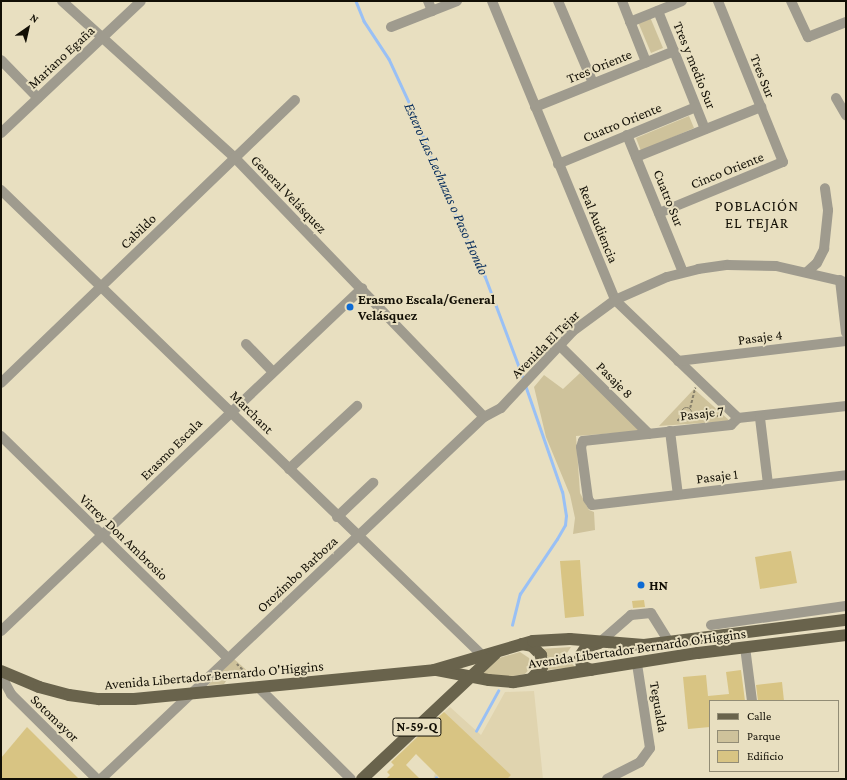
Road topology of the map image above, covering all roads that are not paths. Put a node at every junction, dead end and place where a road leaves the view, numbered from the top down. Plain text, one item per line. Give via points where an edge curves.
1 (62, 1) edge
2 (141, 1) edge
3 (457, 1) edge
4 (492, 1) edge
5 (558, 1) edge
6 (622, 1) edge
7 (682, 1) edge
8 (718, 1) edge
9 (791, 1) edge
10 (430, 6) edge
11 (658, 11) junction
12 (630, 22) junction
13 (846, 22) edge
14 (391, 27) dead end
15 (102, 38) junction
16 (674, 51) junction
17 (1, 60) edge
18 (646, 62) junction
19 (593, 84) junction
20 (38, 98) junction
21 (836, 98) dead end
22 (295, 100) dead end
23 (535, 107) junction
24 (696, 107) junction
25 (761, 107) junction
26 (846, 117) edge
27 (705, 129) junction
28 (1, 133) edge
29 (627, 135) junction
30 (636, 157) junction
31 (235, 158) junction
32 (783, 162) joint
33 (558, 164) junction
34 (825, 188) dead end
35 (1, 190) edge
36 (659, 213) junction
37 (683, 272) junction
38 (807, 272) junction
39 (843, 281) edge
40 (101, 286) junction
41 (362, 288) junction
42 (615, 300) junction
43 (846, 333) edge
44 (846, 341) edge
45 (246, 344) dead end
46 (560, 346) junction
47 (678, 361) junction
48 (273, 372) junction
49 (1, 383) edge
50 (516, 394) joint
51 (357, 406) dead end
52 (846, 406) edge
53 (230, 411) junction
54 (484, 417) junction
55 (738, 418) junction
56 (760, 418) junction
57 (670, 431) junction
58 (649, 434) junction
59 (1, 436) edge
60 (289, 469) junction
61 (846, 475) edge
62 (373, 483) dead end
63 (768, 484) junction
64 (678, 494) junction
65 (592, 505) joint
66 (338, 517) junction
67 (103, 536) junction
68 (357, 537) junction
69 (845, 608) edge
70 (846, 620) edge
71 (711, 625) dead end
72 (726, 629) junction
73 (1, 631) edge
74 (846, 635) edge
75 (669, 642) junction
76 (599, 643) junction
77 (521, 644) junction
78 (745, 647) junction
79 (503, 650) junction
80 (482, 655) junction
81 (232, 661) junction
82 (637, 664) junction
83 (434, 670) junction
84 (591, 670) junction
85 (3, 672) edge
86 (472, 676) junction
87 (532, 678) junction
88 (260, 687) junction
89 (192, 692) junction
90 (752, 700) edge
91 (97, 779) edge
92 (101, 779) edge
93 (351, 779) edge
94 (362, 779) edge
95 (607, 779) edge

1 - 15 street, General Velásquez
2 - 15 street, Mariano Egaña
3 - 10 street
4 - 23 street, Real Audiencia
5 - 19 street
6 - 12 street
7 - 11 street
8 - 25 street, Tres Sur
9 - 13 street via 808,37
10 - 14 street
11 - 12 street
11 - 16 street, Tres y medio Sur
12 - 18 street
15 - 20 street, Mariano Egaña
15 - 31 street, General Velásquez via 184,109
16 - 18 street, Tres Oriente
16 - 24 street, Tres y medio Sur
17 - 20 street
18 - 19 street, Tres Oriente
19 - 23 street, Tres Oriente
20 - 28 street, Mariano Egaña
21 - 26 street
22 - 31 street, Cabildo
23 - 33 street, Real Audiencia
24 - 27 street, Tres y medio Sur
24 - 29 street, Cuatro Oriente
25 - 27 street
25 - 32 street, Tres Sur
27 - 30 street
29 - 30 street, Cuatro Sur
29 - 33 street, Cuatro Oriente
30 - 36 street, Cuatro Sur
31 - 40 street, Cabildo
31 - 41 street, General Velásquez
32 - 36 street, Cinco Oriente
33 - 42 street, Real Audiencia
34 - 38 street via 828,210 824,249 817,263
35 - 40 street, Marchant
36 - 37 street, Cuatro Sur
37 - 38 street, Avenida El Tejar via 744,264
37 - 42 street, Avenida El Tejar via 652,282
38 - 39 street, Avenida El Tejar
39 - 43 street
40 - 49 street, Cabildo
40 - 53 street, Marchant
41 - 48 street, Erasmo Escala
41 - 54 street, General Velásquez
42 - 46 street, Avenida El Tejar via 573,331
42 - 47 street, Real Audiencia
44 - 47 street, Pasaje 4
45 - 48 street
46 - 50 street, Avenida El Tejar
46 - 58 street, Pasaje 8
47 - 55 street, Real Audiencia
48 - 53 street, Erasmo Escala
50 - 54 street, Orozimbo Barboza via 496,412
51 - 60 street
52 - 56 street, Pasaje 7
53 - 60 street, Marchant
53 - 67 street, Erasmo Escala
54 - 68 street, Orozimbo Barboza
55 - 56 street, Pasaje 7
55 - 57 street, Pasaje 7 via 732,425
56 - 63 street
57 - 58 street, Pasaje 7
57 - 64 street
58 - 65 street, Pasaje 7 via 583,441 582,454 588,499
59 - 67 street, Virrey Don Ambrosio
60 - 66 street, Marchant
61 - 63 street, Pasaje 1
62 - 66 street
63 - 64 street, Pasaje 1
64 - 65 street, Pasaje 1
66 - 68 street, Marchant
67 - 73 street, Erasmo Escala
67 - 81 street, Virrey Don Ambrosio
68 - 80 street, Marchant
68 - 81 street, Orozimbo Barboza
69 - 72 street, Avenida Libertador Bernardo O'Higgins
70 - 72 main road, Avenida Libertador Bernardo O'Higgins
71 - 72 street, Avenida Libertador Bernardo O'Higgins
72 - 75 main road, Avenida Libertador Bernardo O'Higgins
74 - 78 main road, Avenida Libertador Bernardo O'Higgins
75 - 76 main road, Avenida Libertador Bernardo O'Higgins via 631,645
75 - 76 street via 651,613 631,615
76 - 77 main road, Avenida Libertador Bernardo O'Higgins via 551,639
76 - 84 main road via 586,647 580,656 582,666
77 - 79 main road, Avenida Libertador Bernardo O'Higgins
77 - 87 main road via 532,646 541,655 542,667
78 - 82 main road, Avenida Libertador Bernardo O'Higgins
78 - 90 street
79 - 80 main road, Avenida Libertador Bernardo O'Higgins
79 - 86 main road via 488,659
80 - 83 main road, Avenida Libertador Bernardo O'Higgins
81 - 89 street, Orozimbo Barboza
82 - 84 main road, Avenida Libertador Bernardo O'Higgins
82 - 95 street, Tegualda via 650,748 640,762
83 - 86 main road, Avenida Libertador Bernardo O'Higgins
83 - 88 main road, Avenida Libertador Bernardo O'Higgins
84 - 87 main road, Avenida Libertador Bernardo O'Higgins
85 - 89 main road, Avenida Libertador Bernardo O'Higgins via 39,687 99,699 134,699
85 - 91 street, Sotomayor via 4,683 10,694
86 - 87 main road, Avenida Libertador Bernardo O'Higgins via 500,682
86 - 94 main road, N-59-Q
88 - 89 main road, Avenida Libertador Bernardo O'Higgins
88 - 93 street
89 - 92 street, Orozimbo Barboza

